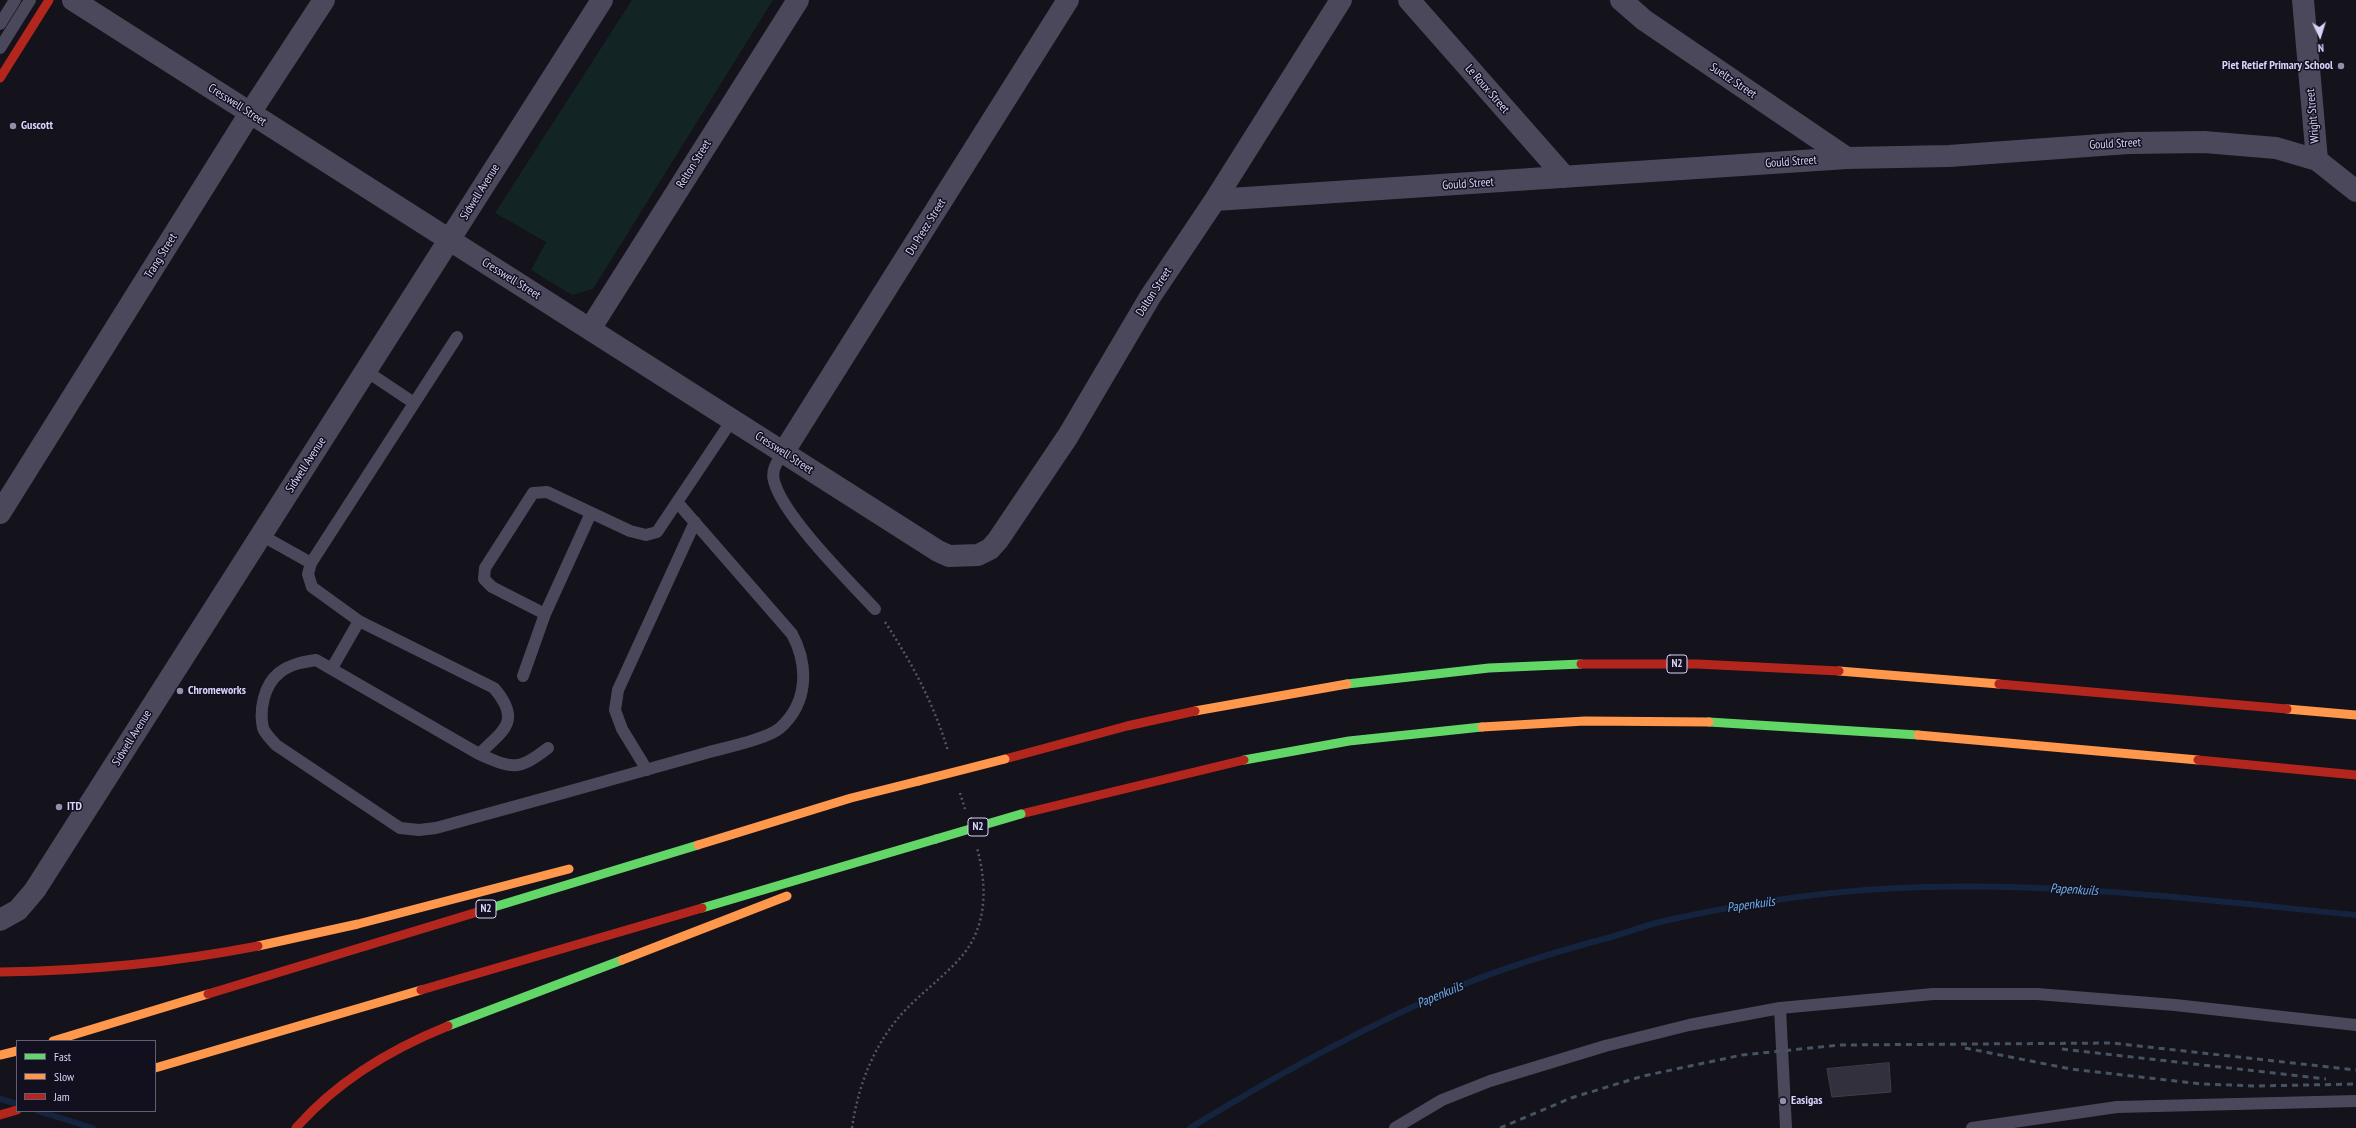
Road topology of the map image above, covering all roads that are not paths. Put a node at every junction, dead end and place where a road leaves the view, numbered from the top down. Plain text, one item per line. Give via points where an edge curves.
1 (15, 0) edge
2 (30, 0) edge
3 (49, 0) edge
4 (73, 0) edge
5 (324, 0) edge
6 (602, 0) edge
7 (798, 0) edge
8 (1068, 0) edge
9 (1342, 0) edge
10 (1409, 0) edge
11 (2303, 0) edge
12 (1624, 1) edge
13 (0, 24) edge
14 (0, 48) edge
15 (0, 78) edge
16 (250, 113) junction
17 (1847, 158) junction
18 (2317, 160) junction
19 (1565, 177) junction
20 (2356, 191) edge
21 (1215, 200) junction
22 (449, 240) junction
23 (590, 329) junction
24 (457, 337) dead end
25 (366, 371) junction
26 (414, 403) junction
27 (732, 420) junction
28 (783, 453) junction
29 (677, 502) junction
30 (0, 513) edge
31 (591, 513) junction
32 (695, 522) junction
33 (261, 535) junction
34 (949, 556) joint
35 (311, 564) junction
36 (875, 609) road end
37 (545, 614) junction
38 (359, 621) junction
39 (332, 668) junction
40 (523, 676) dead end
41 (2356, 715) edge
42 (548, 748) dead end
43 (478, 754) junction
44 (647, 770) junction
45 (2356, 775) edge
46 (851, 798) junction
47 (922, 843) junction
48 (666, 844) dead end
49 (581, 866) dead end
50 (812, 886) dead end
51 (797, 892) dead end
52 (0, 920) edge
53 (0, 972) edge
54 (1780, 1008) junction
55 (2356, 1025) edge
56 (56, 1040) edge
57 (16, 1051) edge
58 (0, 1055) edge
59 (156, 1068) edge
60 (2356, 1101) edge
61 (16, 1110) edge
62 (0, 1115) edge
63 (296, 1128) edge
64 (1395, 1128) edge
65 (1786, 1128) edge
66 (1972, 1128) edge

1 - 13 lane
2 - 14 lane
3 - 15 main road
4 - 16 street, Cresswell Street
5 - 16 street, Trang Street
6 - 22 street, Sidwell Avenue
7 - 23 street, Relton Street
8 - 28 street, Du Preez Street
9 - 21 street, Dalton Street
10 - 19 street, Le Roux Street
11 - 18 street, Wright Street
12 - 17 street, Sueltz Street via 1669,37
16 - 22 street, Cresswell Street
16 - 30 street, Trang Street
17 - 18 street, Gould Street via 1949,156 2129,143 2204,142 2276,148
17 - 19 street, Gould Street
18 - 20 street, Gould Street
19 - 21 street, Gould Street
21 - 34 street, Dalton Street via 1150,297 1068,436 998,540 990,549 978,555
22 - 23 street, Cresswell Street
22 - 25 street, Sidwell Avenue
23 - 27 street, Cresswell Street
24 - 26 lane
25 - 26 lane
25 - 33 street, Sidwell Avenue
26 - 35 lane
27 - 28 street, Cresswell Street
27 - 29 lane
28 - 34 street, Cresswell Street
28 - 36 lane via 774,468 774,481 789,509 827,557
29 - 31 lane via 657,532 646,535 630,531
29 - 32 lane
31 - 37 lane
31 - 37 lane via 547,492 533,492 485,568 484,579 492,587
32 - 44 lane via 618,690 615,710 622,729
32 - 44 lane via 792,634 799,647 803,668 802,691 795,712 778,729 756,738
33 - 35 lane
33 - 52 street, Sidwell Avenue via 35,890 18,910
35 - 38 lane via 308,574 312,587
37 - 40 lane
38 - 39 lane
38 - 43 lane via 494,688 506,702 510,717 506,728
39 - 43 lane
39 - 44 lane via 316,660 294,664 278,673 267,687 262,711 264,729 276,745 400,828 436,828
41 - 46 main road, N2, bridge via 1874,673 1719,664 1604,663 1453,672 1296,692 1142,723
42 - 43 lane via 531,761 516,767 501,764
45 - 47 main road, N2, bridge via 1812,726 1604,720 1446,730 1293,750 1145,782
46 - 48 main road
46 - 56 main road, N2
47 - 50 main road
47 - 59 main road, N2
49 - 53 main road via 256,947 134,966 82,971
51 - 63 main road via 426,1035 380,1058 339,1086
54 - 55 lane via 1933,994 2037,994 2176,1005
54 - 64 lane via 1689,1025 1605,1046 1490,1081 1442,1100
54 - 65 lane
57 - 58 main road
60 - 66 lane via 2117,1107
61 - 62 main road

